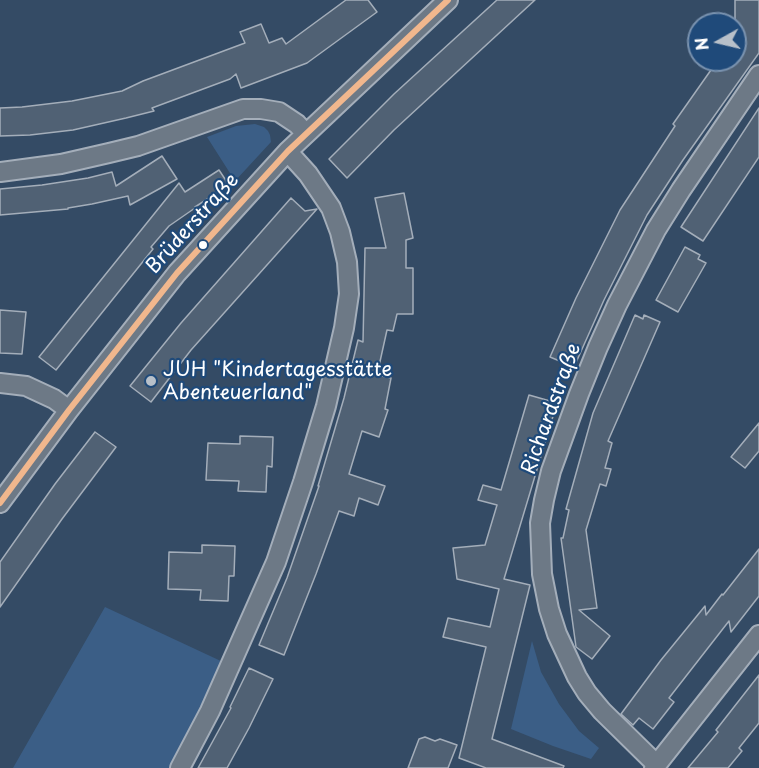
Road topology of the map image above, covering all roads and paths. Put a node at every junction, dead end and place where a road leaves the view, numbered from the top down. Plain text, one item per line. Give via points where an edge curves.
1 (448, 0) edge
2 (759, 75) edge
3 (306, 134) junction
4 (288, 152) junction
5 (0, 172) edge
6 (0, 383) edge
7 (69, 410) junction
8 (0, 503) edge
9 (759, 635) edge
10 (656, 767) edge
11 (180, 768) edge

1 - 3 street, Brüderstraße
2 - 10 street, Richardstraße via 681,189 617,305 597,347 551,471 540,523 542,574 549,609 577,677 602,711
3 - 4 street, Brüderstraße
3 - 5 street via 279,112 243,109 138,146 61,164
4 - 7 street, Brüderstraße via 177,273
4 - 11 street via 331,208 340,232 349,294 344,328 326,406 276,562 210,711
6 - 7 street via 26,386
7 - 8 street, Brüderstraße
9 - 10 street

